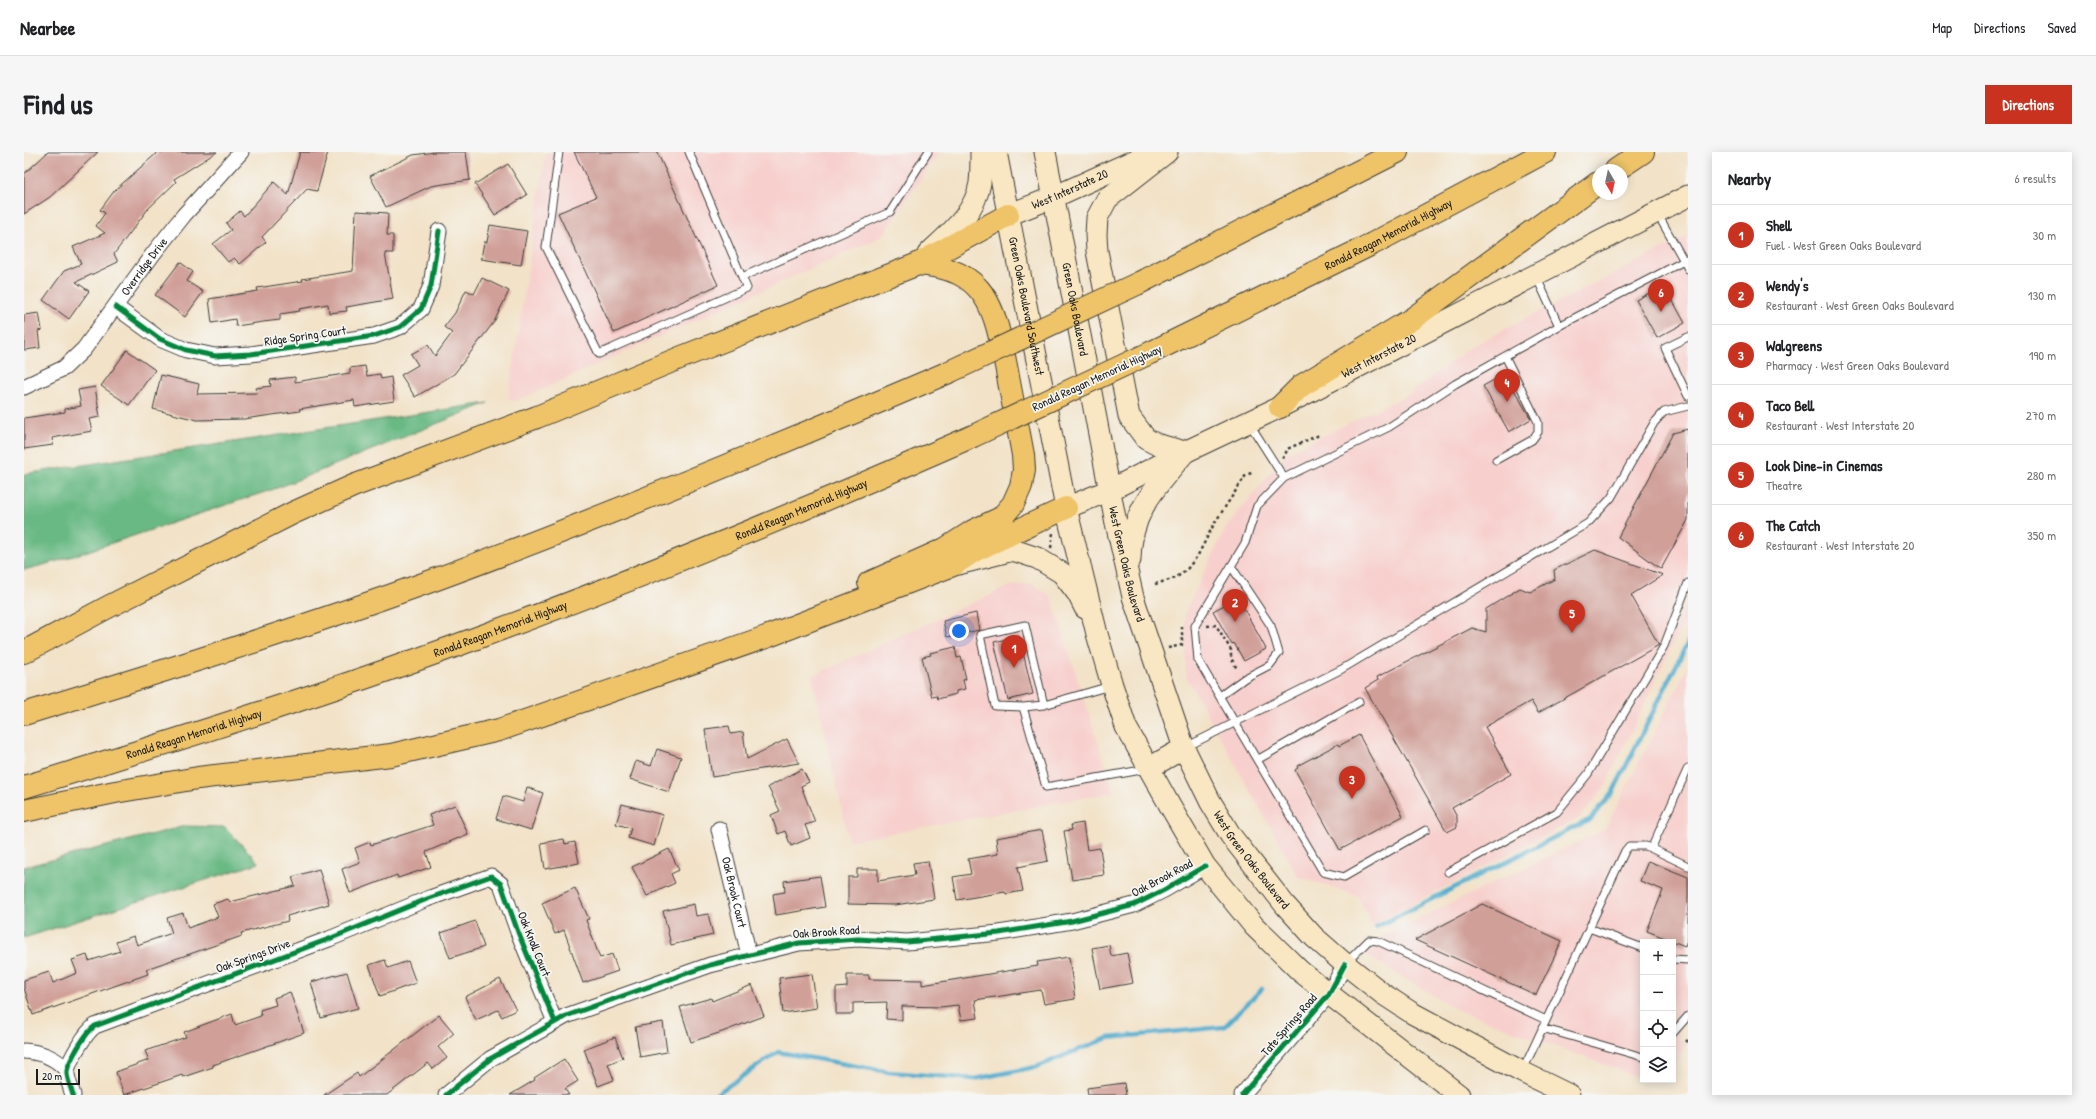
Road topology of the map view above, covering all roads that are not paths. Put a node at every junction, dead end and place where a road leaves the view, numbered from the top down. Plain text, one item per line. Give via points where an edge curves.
1 (241, 152) edge
2 (559, 152) edge
3 (689, 152) edge
4 (928, 152) edge
5 (981, 152) edge
6 (996, 152) edge
7 (1045, 152) edge
8 (1153, 152) edge
9 (1167, 152) edge
10 (1397, 152) edge
11 (1546, 152) edge
12 (1643, 152) edge
13 (1625, 164) edge
14 (1592, 187) edge
15 (1688, 196) edge
16 (1054, 197) junction
17 (1657, 212) junction
18 (1008, 215) junction
19 (438, 231) dead end
20 (1686, 260) edge
21 (918, 264) junction
22 (1688, 269) edge
23 (1536, 275) junction
24 (742, 277) junction
25 (116, 307) junction
26 (1559, 326) junction
27 (1688, 336) edge
28 (1505, 356) junction
29 (24, 387) edge
30 (1688, 396) edge
31 (1688, 406) edge
32 (1280, 407) junction
33 (1248, 422) junction
34 (1185, 452) junction
35 (1496, 460) dead end
36 (1284, 478) junction
37 (1110, 490) junction
38 (1066, 508) junction
39 (953, 565) junction
40 (1231, 566) junction
41 (1688, 583) edge
42 (1133, 597) junction
43 (1097, 634) junction
44 (766, 637) junction
45 (24, 652) edge
46 (1112, 685) junction
47 (1220, 696) junction
48 (1359, 702) dead end
49 (1044, 705) junction
50 (1023, 707) junction
51 (24, 714) edge
52 (1236, 723) junction
53 (1184, 748) junction
54 (1258, 760) junction
55 (1149, 768) junction
56 (1688, 768) edge
57 (24, 787) edge
58 (24, 811) edge
59 (719, 829) dead end
60 (1426, 830) dead end
61 (1650, 849) junction
62 (1205, 866) junction
63 (1688, 866) edge
64 (1448, 872) dead end
65 (491, 876) joint
66 (1589, 928) junction
67 (1640, 947) edge
68 (750, 955) junction
69 (1676, 959) edge
70 (1688, 960) edge
71 (1345, 964) junction
72 (1329, 994) junction
73 (1688, 1016) edge
74 (1546, 1020) junction
75 (555, 1022) junction
76 (1542, 1028) junction
77 (1676, 1030) edge
78 (24, 1051) edge
79 (1640, 1056) edge
80 (67, 1071) junction
81 (1522, 1072) junction
82 (1452, 1093) edge
83 (73, 1095) edge
84 (446, 1095) edge
85 (1242, 1095) edge
86 (1569, 1095) edge

1 - 25 street, Overridge Drive via 166,237
2 - 24 lane via 546,247 598,354 747,288
3 - 24 lane
4 - 24 lane via 890,212
5 - 21 main road via 980,184 970,210 955,229
6 - 18 main road, Green Oaks Boulevard Southwest
7 - 16 main road, Green Oaks Boulevard
8 - 16 main road, West Interstate 20
9 - 34 main road via 1107,199 1097,218 1096,235 1130,416 1146,439
10 - 51 highway, bridge via 1139,283 949,372 770,449 431,581 219,654
11 - 57 highway, Ronald Reagan Memorial Highway, bridge via 1372,244 1152,352 971,437 852,489 500,630 277,707
12 - 13 highway
14 - 32 highway via 1412,319 1302,386
15 - 17 main road, West Interstate 20
16 - 18 main road, West Interstate 20
16 - 37 main road, Green Oaks Boulevard
17 - 20 lane
17 - 23 main road, West Interstate 20
18 - 21 highway
18 - 38 main road, Green Oaks Boulevard Southwest
19 - 25 street, Ridge Spring Court via 431,286 420,309 400,327 374,336 251,354 215,356 186,350 160,339
20 - 22 lane
20 - 26 lane
21 - 44 highway via 936,265 969,280 981,291 991,306 999,327 1023,455 1021,486 1013,504 1001,518 973,531 945,549 792,617
21 - 45 highway via 537,417 353,486 293,513
23 - 26 lane
23 - 32 main road, West Interstate 20
25 - 29 street, Overridge Drive via 84,350 64,368
26 - 28 lane
27 - 30 lane via 1665,348
28 - 35 lane via 1538,422 1538,432 1532,440
28 - 36 lane via 1455,384 1389,427
31 - 52 lane via 1664,412 1654,423 1611,498 1588,523 1342,669
32 - 33 main road, West Interstate 20
33 - 34 main road, West Interstate 20
33 - 36 lane
34 - 37 main road, West Interstate 20
34 - 42 main road via 1154,490 1137,518 1130,546
36 - 40 lane via 1257,506 1245,543
37 - 38 main road, West Interstate 20
37 - 42 main road, West Green Oaks Boulevard
38 - 39 highway via 974,551
38 - 43 main road
39 - 43 main road via 1013,550 1036,558 1062,573 1078,594
39 - 44 highway
40 - 47 lane via 1195,626 1198,660
40 - 47 lane via 1271,626 1279,653 1270,665 1245,678
41 - 64 lane via 1664,646 1588,774 1557,812
42 - 53 main road, West Green Oaks Boulevard
43 - 46 main road
44 - 58 highway via 499,730 449,743 391,755 198,778
46 - 49 lane
46 - 55 main road via 1126,727
47 - 52 lane
48 - 54 lane
49 - 50 lane
49 - 50 lane via 1025,625 980,635 995,706
50 - 55 lane via 1046,788
52 - 53 lane
52 - 54 lane
53 - 55 main road
53 - 71 main road, West Green Oaks Boulevard via 1231,836 1285,905 1314,937
54 - 60 lane via 1323,872 1344,877
55 - 62 main road
56 - 61 lane
59 - 68 street, Oak Brook Court
61 - 63 lane
61 - 66 lane via 1638,845 1629,846 1625,850
62 - 68 street, Oak Brook Road via 1134,905 1072,921 999,933 907,942 858,939 799,943
62 - 72 main road via 1254,926 1300,971
65 - 75 street, Oak Knoll Court via 501,884
65 - 80 street, Oak Springs Drive via 95,1026 90,1029
66 - 67 lane
66 - 74 lane
68 - 75 street, Oak Brook Road via 703,967
69 - 70 lane
71 - 72 street, Tate Springs Road
71 - 74 lane via 1369,940 1378,941
71 - 81 main road, West Green Oaks Boulevard via 1412,1013
72 - 82 main road
72 - 85 street, Tate Springs Road
73 - 77 lane
74 - 76 lane
75 - 84 street, Oak Brook Road via 490,1059
76 - 79 lane
76 - 81 lane
78 - 80 street via 40,1052
80 - 83 street
81 - 86 main road, West Green Oaks Boulevard

